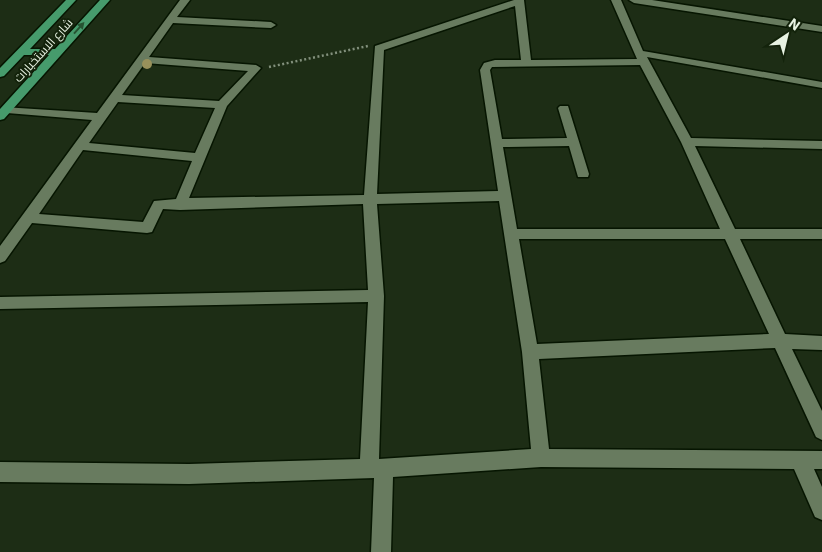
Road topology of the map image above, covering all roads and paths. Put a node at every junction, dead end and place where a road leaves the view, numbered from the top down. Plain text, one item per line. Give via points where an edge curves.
1 (71, 0) edge
2 (105, 0) edge
3 (185, 0) edge
4 (616, 0) edge
5 (634, 0) edge
6 (517, 2) edge
7 (700, 5) edge
8 (171, 20) junction
9 (271, 25) dead end
10 (822, 29) edge
11 (379, 48) junction
12 (20, 52) junction
13 (57, 52) junction
14 (642, 57) junction
15 (142, 60) junction
16 (526, 61) junction
17 (256, 68) junction
18 (0, 74) edge
19 (822, 85) edge
20 (114, 98) junction
21 (222, 105) junction
22 (564, 108) dead end
23 (3, 112) edge
24 (101, 116) junction
25 (574, 142) junction
26 (688, 142) junction
27 (497, 143) junction
28 (822, 145) edge
29 (80, 146) junction
30 (200, 158) junction
31 (583, 174) dead end
32 (506, 196) junction
33 (370, 201) junction
34 (180, 205) junction
35 (29, 218) junction
36 (512, 234) junction
37 (822, 234) edge
38 (730, 235) junction
39 (0, 257) edge
40 (376, 296) junction
41 (0, 303) edge
42 (780, 341) junction
43 (822, 343) edge
44 (530, 352) junction
45 (822, 431) edge
46 (541, 458) junction
47 (800, 460) junction
48 (822, 460) edge
49 (377, 469) junction
50 (0, 472) edge
51 (822, 510) edge
52 (381, 552) edge

1 - 12 main road, شارع الاستخبارات
13 -> 2 main road, شارع الاستخبارات
3 - 8 street
4 - 14 street
5 - 7 street
6 - 11 street
6 - 16 street
7 - 10 street
8 - 9 street
8 - 15 street
11 - 17 path via 367,46
11 - 33 street
12 - 13 main road
12 - 18 main road, شارع الاستخبارات
13 - 23 main road, شارع الاستخبارات
14 - 16 street
14 - 19 street
14 - 26 street
15 - 17 street
15 - 20 street
16 - 27 street via 495,63 485,70
17 - 21 street
20 - 21 street
20 - 24 street
21 - 30 street
22 - 25 street
23 - 24 street
24 - 29 street
25 - 27 street
25 - 31 street
26 - 28 street
26 - 38 street
27 - 32 street
29 - 30 street
29 - 35 street
30 - 34 street
32 - 33 street
32 - 36 street
33 - 34 street
33 - 40 street
34 - 35 street via 159,204 147,228
35 - 39 street
36 - 38 street
36 - 44 street
37 - 38 street
38 - 42 street
40 - 41 street
40 - 49 street
42 - 43 street
42 - 44 street
42 - 45 street
44 - 46 street
46 - 47 street
46 - 49 street
47 - 48 street
47 - 51 street
49 - 50 street via 189,474
49 - 52 street

